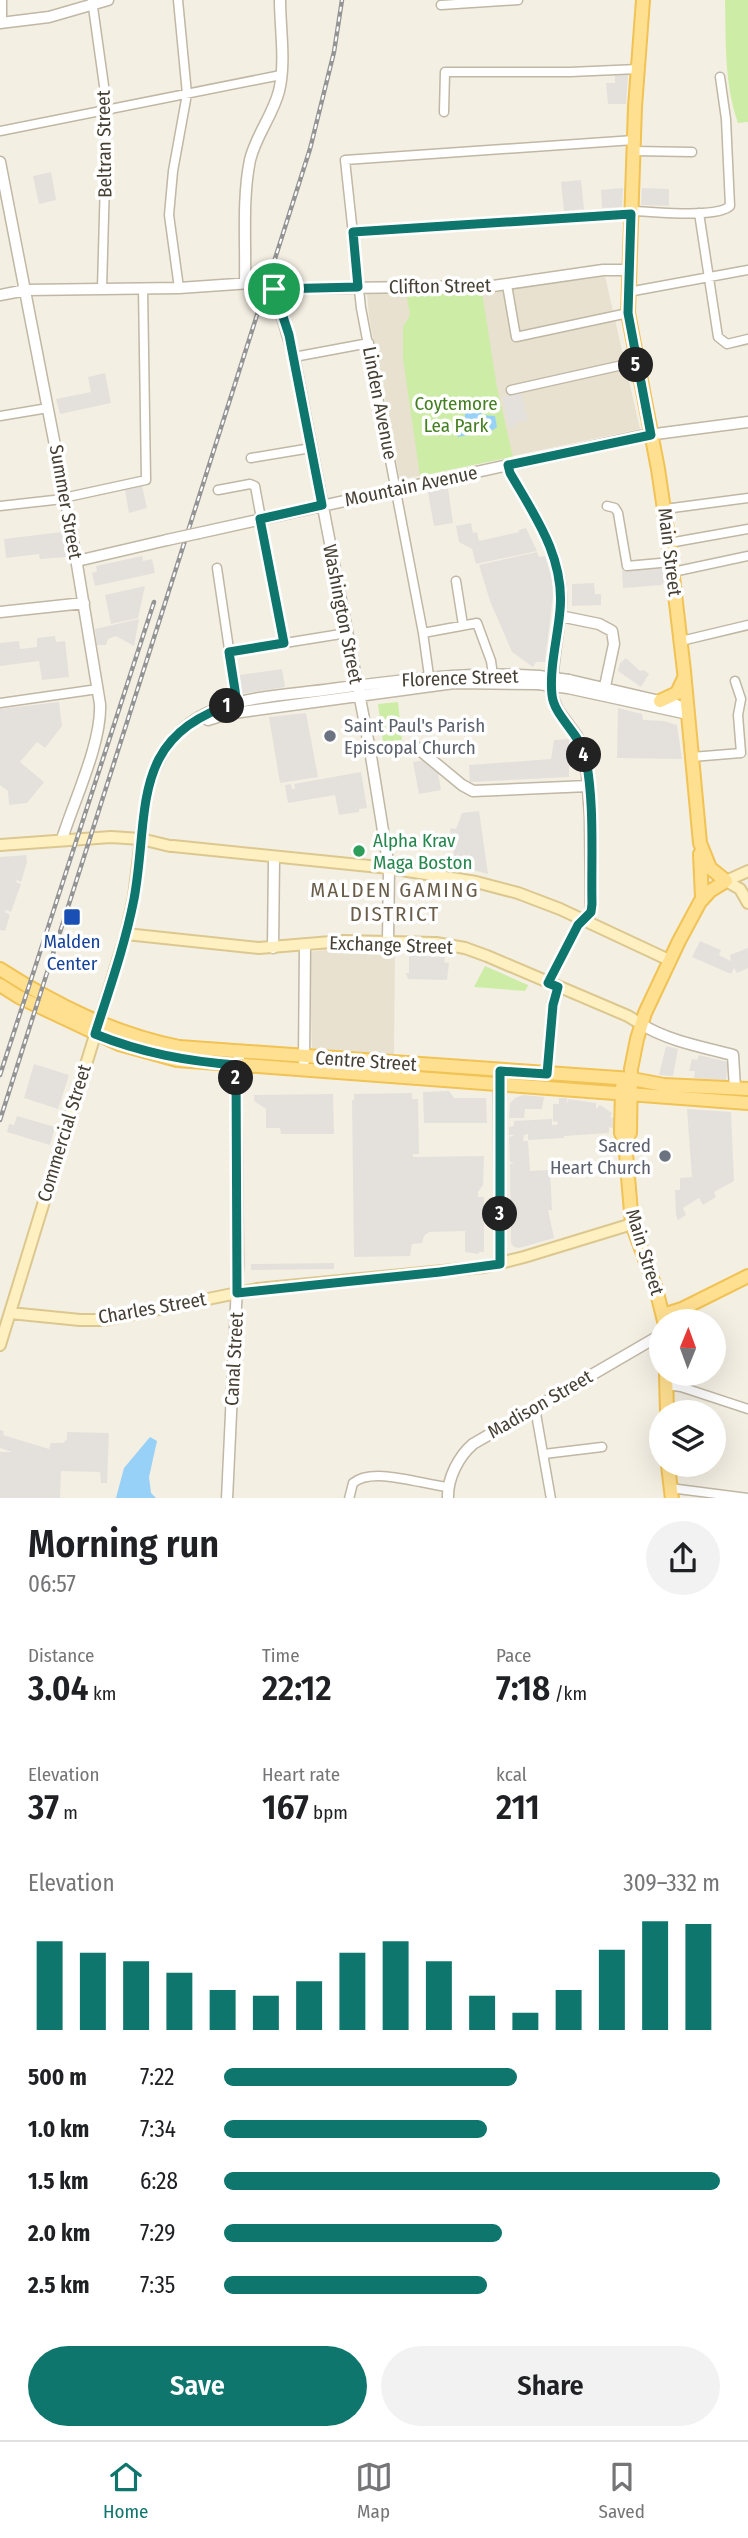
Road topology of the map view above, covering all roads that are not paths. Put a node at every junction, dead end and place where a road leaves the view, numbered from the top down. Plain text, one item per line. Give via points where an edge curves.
1 (2, 0) edge
2 (108, 0) edge
3 (178, 0) edge
4 (280, 0) edge
5 (518, 0) edge
6 (643, 0) edge
7 (92, 2) edge
8 (441, 5) dead end
9 (1, 23) edge
10 (638, 69) junction
11 (281, 75) junction
12 (720, 77) dead end
13 (187, 94) junction
14 (107, 110) junction
15 (444, 112) dead end
16 (0, 131) edge
17 (633, 146) junction
18 (692, 152) dead end
19 (0, 162) edge
20 (5, 210) edge
21 (631, 212) junction
22 (698, 213) junction
23 (353, 232) junction
24 (628, 270) junction
25 (748, 270) edge
26 (708, 277) junction
27 (248, 283) junction
28 (507, 285) junction
29 (358, 287) junction
30 (143, 288) junction
31 (179, 288) junction
32 (102, 289) junction
33 (272, 289) junction
34 (26, 290) junction
35 (628, 292) junction
36 (0, 295) edge
37 (628, 313) junction
38 (748, 339) edge
39 (369, 343) junction
40 (294, 357) junction
41 (636, 362) junction
42 (511, 390) dead end
43 (48, 408) junction
44 (0, 415) edge
45 (748, 422) edge
46 (651, 435) junction
47 (311, 449) junction
48 (251, 458) dead end
49 (508, 465) junction
50 (396, 489) junction
51 (218, 490) dead end
52 (66, 498) junction
53 (748, 498) edge
54 (322, 505) junction
55 (0, 506) edge
56 (607, 506) dead end
57 (665, 509) junction
58 (260, 519) junction
59 (748, 529) edge
60 (669, 543) junction
61 (748, 556) edge
62 (77, 561) junction
63 (672, 567) junction
64 (217, 568) dead end
65 (456, 581) dead end
66 (84, 603) junction
67 (0, 612) edge
68 (560, 616) junction
69 (463, 625) junction
70 (748, 625) edge
71 (347, 633) junction
72 (423, 633) junction
73 (681, 641) junction
74 (284, 643) junction
75 (229, 652) junction
76 (684, 671) junction
77 (493, 675) junction
78 (538, 680) junction
79 (430, 681) junction
80 (735, 681) dead end
81 (98, 689) junction
82 (358, 691) junction
83 (604, 691) junction
84 (660, 701) junction
85 (0, 703) edge
86 (237, 703) junction
87 (263, 705) junction
88 (688, 714) junction
89 (172, 742) junction
90 (370, 750) junction
91 (692, 757) junction
92 (588, 786) junction
93 (141, 839) junction
94 (60, 840) junction
95 (700, 843) junction
96 (0, 845) edge
97 (274, 858) junction
98 (389, 868) junction
99 (748, 871) edge
100 (726, 881) junction
101 (702, 898) junction
102 (748, 903) edge
103 (583, 919) junction
104 (126, 934) junction
105 (388, 941) junction
106 (305, 945) junction
107 (273, 948) junction
108 (670, 960) junction
109 (0, 969) edge
110 (0, 985) edge
111 (553, 985) junction
112 (641, 1024) junction
113 (97, 1028) junction
114 (243, 1053) junction
115 (304, 1063) junction
116 (236, 1065) junction
117 (547, 1074) junction
118 (629, 1076) junction
119 (499, 1077) junction
120 (741, 1089) edge
121 (627, 1094) junction
122 (748, 1103) edge
123 (632, 1224) junction
124 (500, 1264) junction
125 (748, 1276) edge
126 (237, 1293) junction
127 (660, 1309) edge
128 (682, 1309) edge
129 (5, 1313) edge
130 (649, 1342) edge
131 (0, 1345) edge
132 (679, 1386) edge
133 (536, 1408) junction
134 (748, 1409) edge
135 (602, 1447) dead end
136 (544, 1454) junction
137 (448, 1487) junction
138 (671, 1493) edge
139 (227, 1498) edge
140 (349, 1498) edge
141 (448, 1498) edge
142 (551, 1498) edge
143 (748, 1498) edge

1 - 9 street
2 - 7 street
3 - 13 street
4 - 11 street
5 - 8 street
6 - 10 main road, Main Street
7 - 9 street via 49,17
7 - 14 street, Beltran Street
10 - 15 street via 445,72
10 - 17 main road, Main Street
11 - 13 street
11 - 27 street via 250,165
12 - 22 street via 731,203 725,211
13 - 14 street
13 - 31 street via 169,215
14 - 16 street
14 - 32 street, Beltran Street
17 - 18 street
17 - 21 main road, Main Street
17 - 23 street, Linden Avenue via 345,159
19 - 20 street, Summer Street
20 - 34 street, Summer Street
21 - 22 street
21 - 23 street
21 - 24 main road, Main Street
22 - 26 street
23 - 29 street, Linden Avenue
24 - 28 street, Clifton Street
24 - 35 main road, Main Street
25 - 26 street
26 - 35 street
26 - 38 street via 718,338 727,344
27 - 31 street, Clifton Street
27 - 33 street, Clifton Street, bridge
28 - 29 street, Clifton Street
28 - 37 street via 516,337
29 - 33 street, Clifton Street
29 - 39 street, Linden Avenue
30 - 31 street, Clifton Street
30 - 32 street, Clifton Street
30 - 52 street via 147,479
32 - 34 street, Clifton Street
33 - 40 street, Washington Street
34 - 36 street, Clifton Street
34 - 43 street, Summer Street
35 - 37 main road, Main Street
37 - 41 main road, Main Street
39 - 40 street
39 - 50 street, Linden Avenue
40 - 47 street, Washington Street
41 - 42 street
41 - 46 main road, Main Street
43 - 44 street
43 - 52 street, Summer Street
45 - 46 street, Mountain Avenue
46 - 49 street, Mountain Avenue
46 - 57 main road, Main Street
47 - 48 street
47 - 54 street, Washington Street
49 - 50 street, Mountain Avenue
49 - 68 street via 551,547 561,583
50 - 54 street, Mountain Avenue
50 - 72 street, Linden Avenue
51 - 58 street via 253,485
52 - 55 street
52 - 62 street, Summer Street
53 - 57 street
54 - 58 street, Mountain Avenue
54 - 71 street, Washington Street
56 - 63 street via 618,513 627,566
57 - 60 main road, Main Street
58 - 62 street, Mountain Avenue, bridge
58 - 74 street
59 - 60 street
60 - 63 main road, Main Street
61 - 63 street
62 - 66 street, Summer Street
63 - 73 main road, Main Street
64 - 75 street
65 - 69 street
66 - 67 street
66 - 81 street, Summer Street
68 - 83 street via 612,631 614,644
68 - 92 street via 552,696 581,744
69 - 72 street
69 - 77 street via 478,623
70 - 73 street
71 - 74 street
71 - 82 street, Washington Street
72 - 79 street, Linden Avenue
73 - 76 main road, Main Street
74 - 75 street
75 - 86 street
76 - 84 main road via 681,688
76 - 88 main road, Main Street
77 - 78 street, Florence Street
77 - 79 street, Florence Street
78 - 79 street, Florence Street
78 - 83 street, Florence Street, bridge
79 - 82 street, Florence Street
80 - 91 street via 741,699 741,753
81 - 85 street
81 - 94 street, Summer Street via 98,724
82 - 87 street, Florence Street
82 - 90 street, Washington Street
83 - 84 street, Florence Street
83 - 88 street, Florence Street
84 - 88 street, Florence Street
86 - 87 street, Florence Street
86 - 89 street, Florence Street via 197,719
87 - 89 street, Florence Street via 213,718
88 - 91 main road, Main Street
89 - 93 street, Florence Street via 148,783
90 - 92 street via 414,746 473,792
90 - 98 street, Washington Street
91 - 95 main road, Main Street
92 - 103 street via 592,904
93 - 94 main road
93 - 97 main road
93 - 104 main road, Commercial Street
94 - 96 main road
95 - 100 main road, Main Street via 710,868
95 - 101 main road
97 - 98 main road
97 - 107 street
98 - 103 main road via 492,886
98 - 105 street, Washington Street
99 - 100 main road
100 - 101 main road, Main Street
100 - 102 main road via 740,889
101 - 108 main road, Main Street
103 - 108 main road
103 - 111 street
104 - 107 main road, Exchange Street
104 - 113 main road, Commercial Street
105 - 106 main road, Exchange Street
105 - 111 main road, Exchange Street via 465,948
106 - 107 main road, Exchange Street
106 - 115 street
108 - 112 main road, Main Street
109 - 113 main road, Centre Street
110 - 113 main road, Centre Street
111 - 112 main road, Exchange Street
111 - 117 street
112 - 118 main road, Main Street
112 - 120 street via 674,1039 733,1055
113 - 114 main road, Centre Street via 166,1044
113 - 116 main road, Centre Street via 133,1049
113 - 129 main road, Commercial Street
114 - 115 main road, Centre Street
114 - 116 street
115 - 116 main road, Centre Street
115 - 119 main road, Centre Street
116 - 126 street, Canal Street
117 - 118 main road, Centre Street
117 - 119 main road, Centre Street
118 - 120 main road, Centre Street via 664,1084
118 - 121 main road, Main Street
119 - 121 main road, Centre Street
119 - 124 street
121 - 122 main road, Centre Street
121 - 123 main road, Main Street via 630,1133 625,1141
123 - 124 main road, Charles Street
123 - 127 main road, Main Street
124 - 126 main road, Charles Street
125 - 128 main road
126 - 129 main road, Charles Street via 105,1320
126 - 139 street, Canal Street
129 - 131 main road, Commercial Street
130 - 133 street, Madison Street
132 - 134 street
133 - 136 street
133 - 137 street, Madison Street via 469,1447
135 - 136 street
136 - 142 street
137 - 140 street via 386,1476 363,1477 351,1486
137 - 141 street, Madison Street
138 - 143 street

